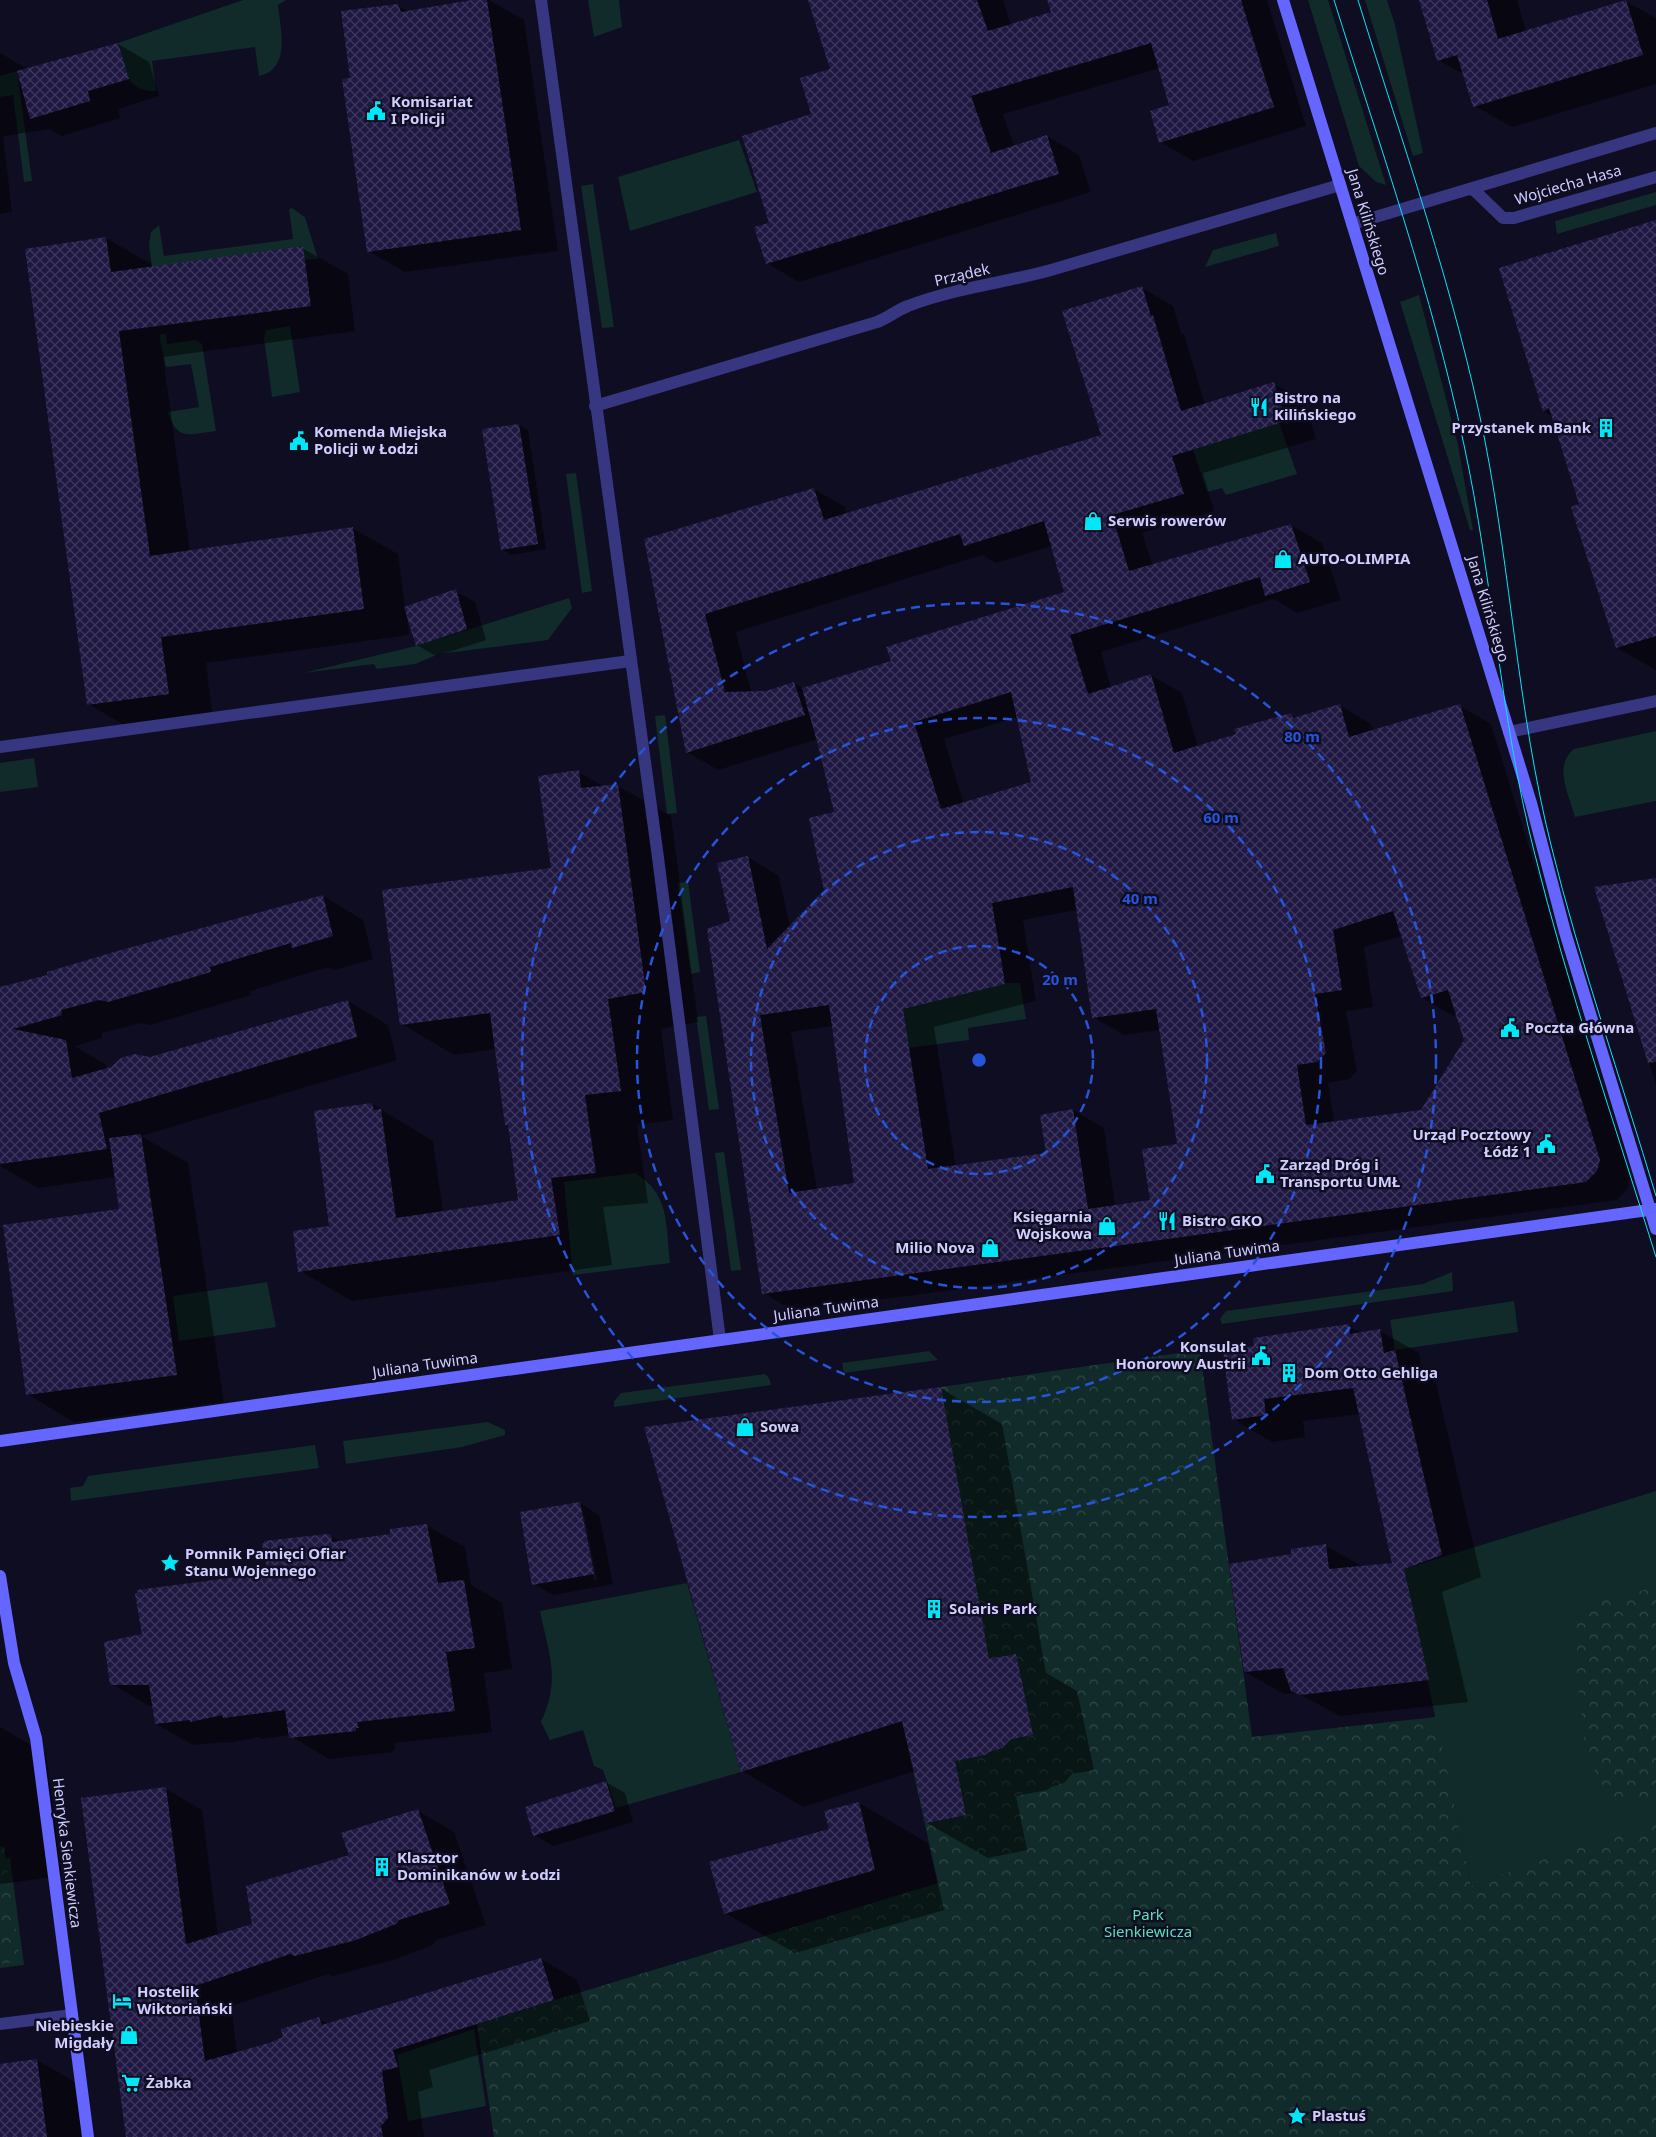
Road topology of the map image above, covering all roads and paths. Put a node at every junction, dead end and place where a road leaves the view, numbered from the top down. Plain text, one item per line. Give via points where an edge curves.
1 (541, 0) edge
2 (1283, 0) edge
3 (1656, 133) edge
4 (1656, 177) edge
5 (1340, 186) junction
6 (1470, 189) junction
7 (1352, 224) junction
8 (596, 406) junction
9 (630, 661) junction
10 (1656, 701) edge
11 (1509, 732) junction
12 (0, 747) edge
13 (1653, 1210) edge
14 (1656, 1229) edge
15 (720, 1340) junction
16 (0, 1440) edge
17 (0, 1576) edge
18 (72, 2015) junction
19 (0, 2024) edge
20 (88, 2137) edge

1 - 8 street
2 - 5 street, Jana Kilińskiego
3 - 6 street, Wojciecha Hasa
4 - 6 street, Wojciecha Hasa via 1514,218 1503,218
5 - 7 street, Jana Kilińskiego
5 - 8 street, Prządek via 1051,270 967,288 909,306 877,322
6 - 7 street, Wojciecha Hasa
7 - 11 street, Jana Kilińskiego
8 - 9 street
9 - 12 street
9 - 15 street
10 - 11 street
11 - 13 street, Jana Kilińskiego via 1565,932
13 - 14 street, Jana Kilińskiego
13 - 15 street, Juliana Tuwima
15 - 16 street, Juliana Tuwima
17 - 18 street, Henryka Sienkiewicza via 14,1663 36,1738
18 - 19 street
18 - 20 street, Henryka Sienkiewicza

